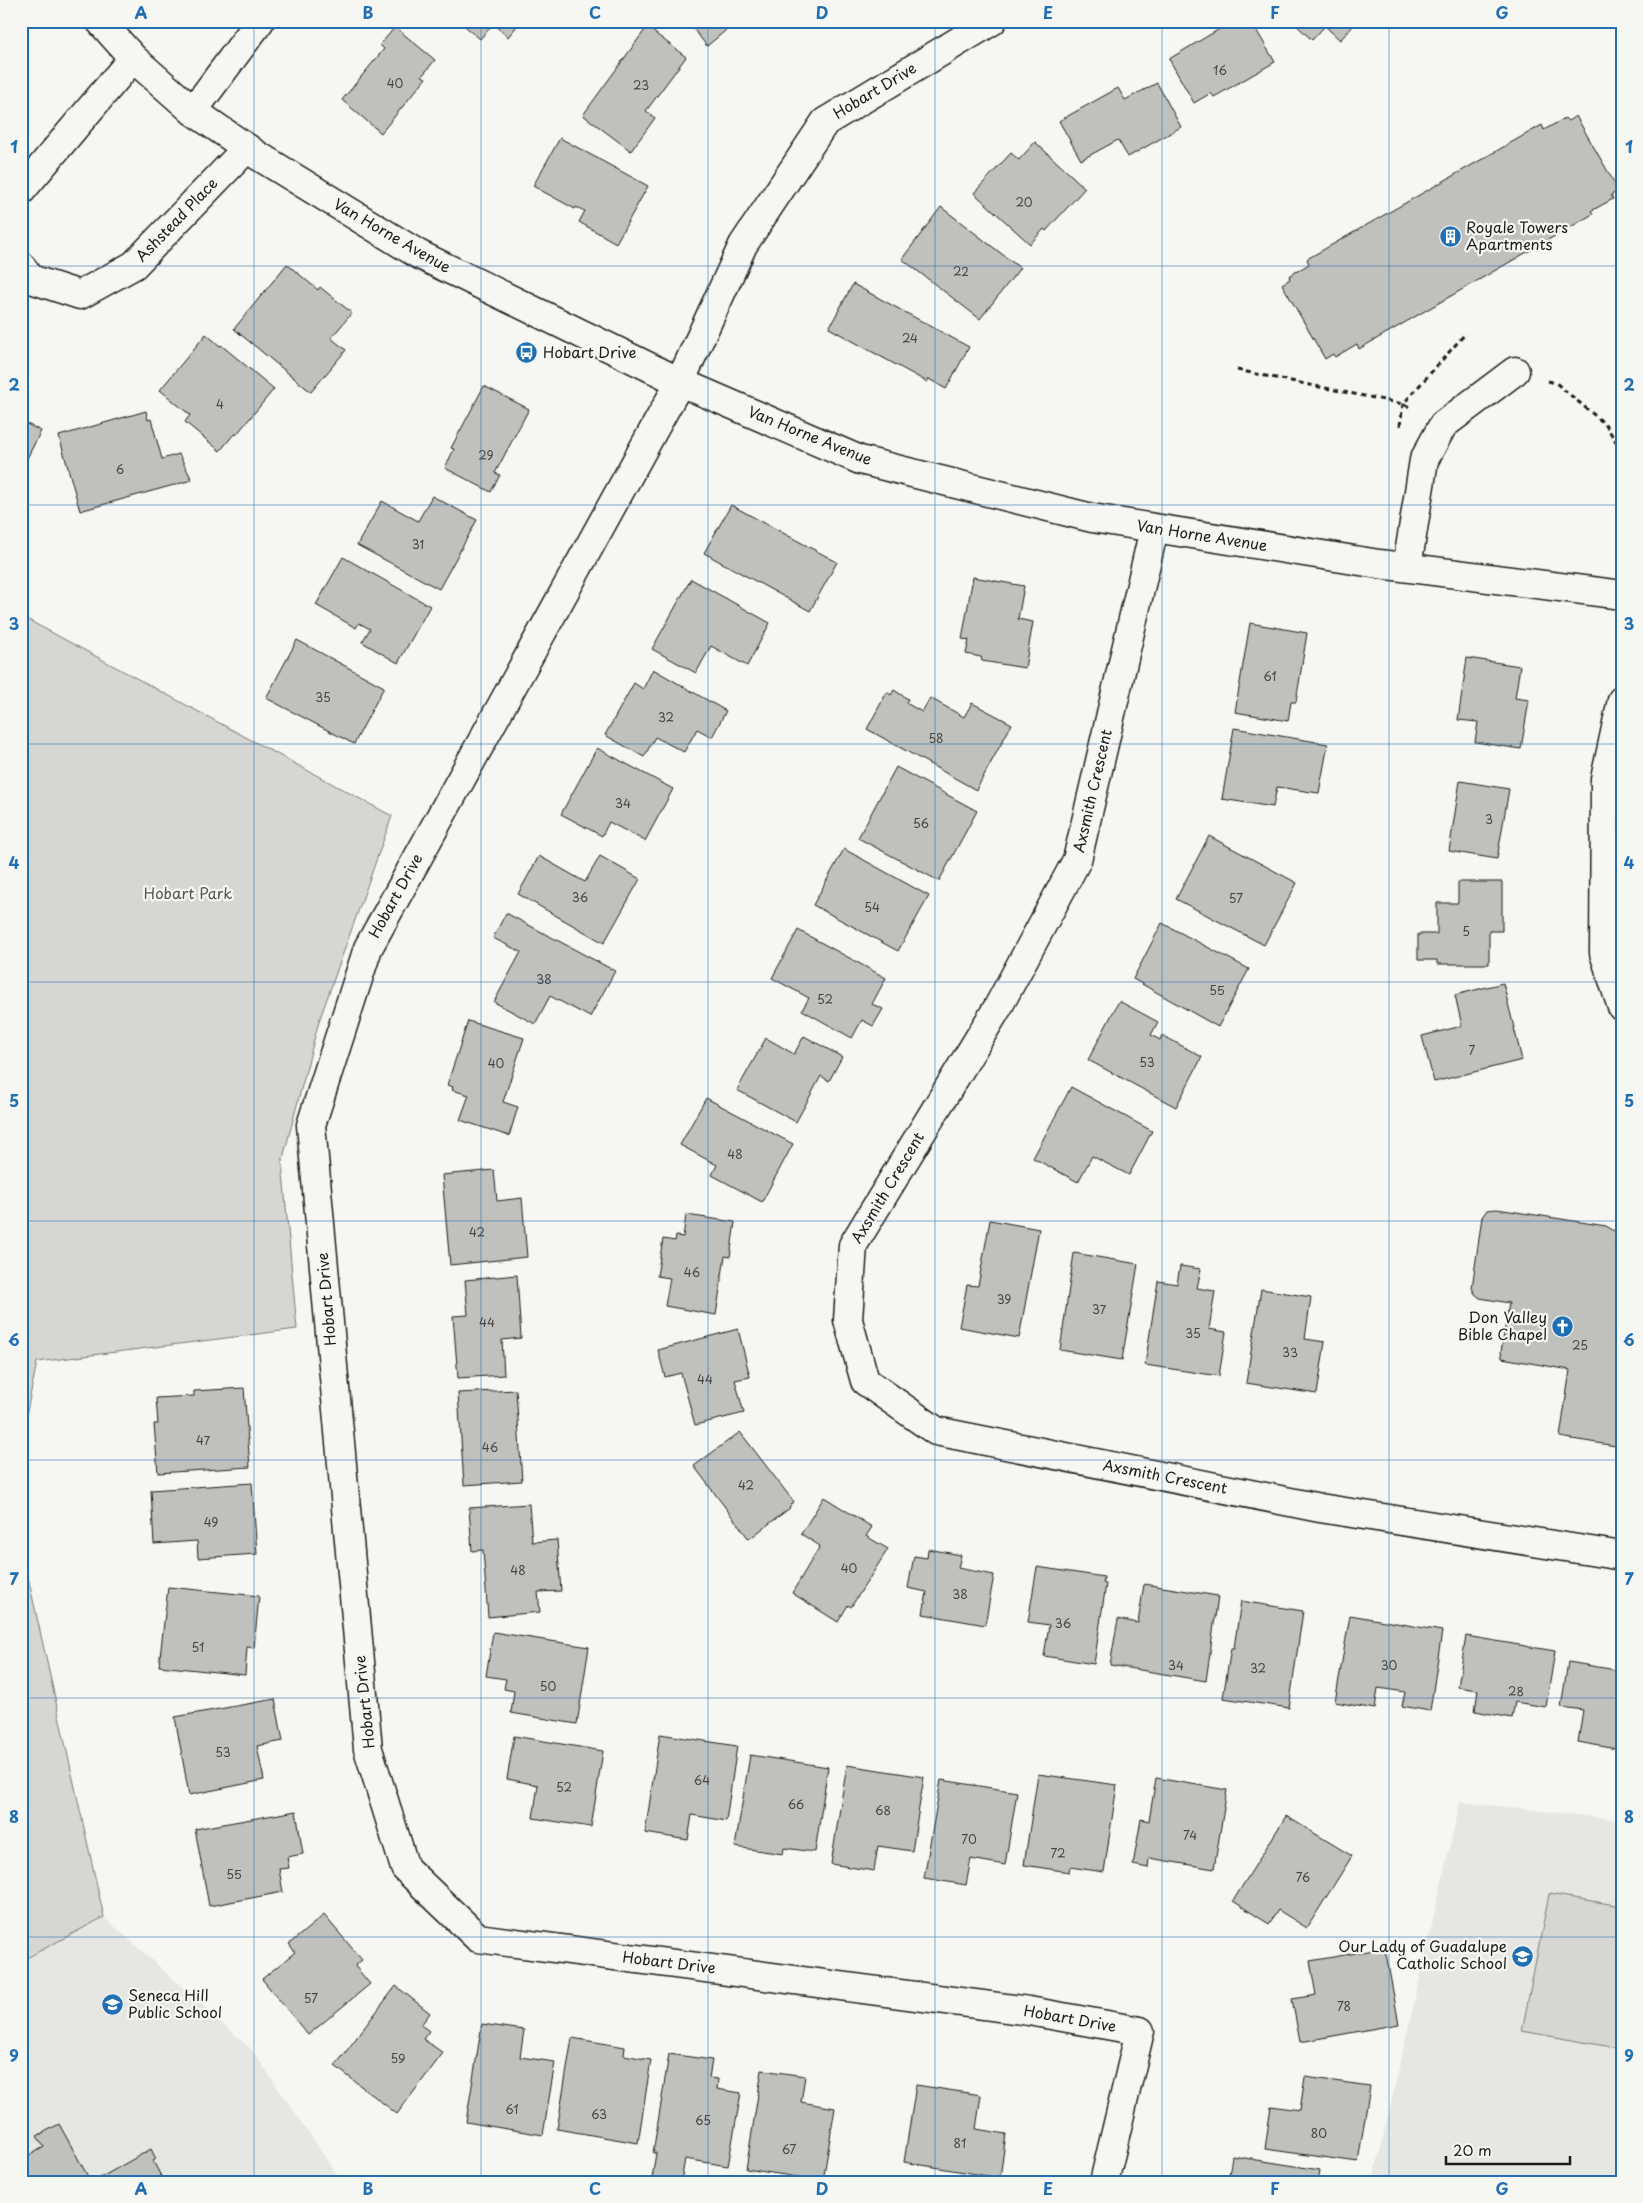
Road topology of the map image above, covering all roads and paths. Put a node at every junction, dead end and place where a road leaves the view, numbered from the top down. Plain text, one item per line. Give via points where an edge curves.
1 (100, 21) edge
2 (260, 21) edge
3 (992, 21) edge
4 (133, 58) junction
5 (193, 111) junction
6 (247, 148) junction
7 (21, 191) edge
8 (21, 266) edge
9 (1237, 370) dead end
10 (1515, 371) joint
11 (680, 382) junction
12 (1443, 425) junction
13 (1622, 451) edge
14 (1154, 529) junction
15 (1407, 567) junction
16 (1622, 595) edge
17 (1622, 700) edge
18 (1622, 1008) edge
19 (1622, 1556) edge
20 (1104, 2182) edge

1 - 4 street, Van Horne Avenue
2 - 5 street
3 - 11 street, Hobart Drive via 825,122 742,245
4 - 5 street, Van Horne Avenue
4 - 7 street
5 - 6 street, Van Horne Avenue
6 - 8 street, Ashstead Place via 134,265 80,295 31,279
6 - 11 street, Van Horne Avenue via 418,254
9 - 12 path via 1403,404
10 - 12 street
10 - 13 path via 1556,383 1605,424
11 - 14 street, Van Horne Avenue via 860,460 1092,518
11 - 20 street, Hobart Drive via 368,948 311,1125 368,1749 405,1868 478,1938 1029,2011 1140,2031
12 - 15 street via 1424,460
14 - 15 street, Van Horne Avenue
14 - 19 street, Axsmith Crescent via 1077,860 998,1007 853,1244 848,1320 865,1381 936,1431 1320,1508
15 - 16 street, Van Horne Avenue
17 - 18 street via 1604,779 1604,952

